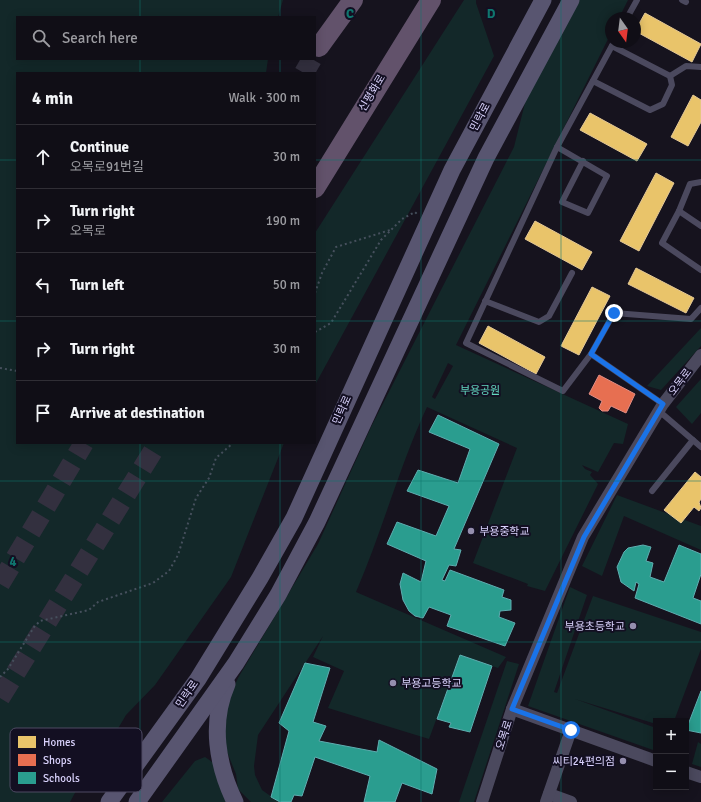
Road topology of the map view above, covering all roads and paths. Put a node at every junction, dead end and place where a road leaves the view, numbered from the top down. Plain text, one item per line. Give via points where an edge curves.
1 (353, 0) edge
2 (431, 0) edge
3 (543, 0) edge
4 (571, 0) edge
5 (637, 0) edge
6 (630, 12) edge
7 (319, 47) dead end
8 (611, 48) edge
9 (620, 48) edge
10 (701, 67) edge
11 (670, 76) junction
12 (592, 81) junction
13 (556, 147) junction
14 (583, 161) junction
15 (701, 182) edge
16 (316, 186) edge
17 (679, 212) junction
18 (426, 226) junction
19 (701, 226) edge
20 (391, 229) junction
21 (701, 270) edge
22 (572, 272) dead end
23 (316, 289) edge
24 (485, 301) junction
25 (701, 308) edge
26 (316, 331) edge
27 (591, 354) junction
28 (701, 355) edge
29 (0, 368) edge
30 (16, 371) edge
31 (661, 408) junction
32 (693, 440) junction
33 (233, 444) edge
34 (701, 447) edge
35 (652, 491) dead end
36 (236, 663) junction
37 (0, 677) edge
38 (512, 709) junction
39 (571, 730) junction
40 (142, 756) edge
41 (653, 760) edge
42 (689, 773) edge
43 (701, 777) edge
44 (116, 792) edge
45 (547, 798) edge
46 (109, 802) edge
47 (136, 802) edge
48 (235, 802) edge
49 (482, 802) edge
50 (571, 802) edge

1 - 7 highway
2 - 16 highway, 신평화로
3 - 18 main road, 민락로 via 452,170
4 - 36 main road, 민락로 via 483,164 317,522 278,595
5 - 6 lane
8 - 12 lane
9 - 11 lane
10 - 11 lane via 686,66
11 - 12 lane via 672,85 663,104 650,110
12 - 13 lane
13 - 14 lane
13 - 24 lane
14 - 14 lane via 607,176 588,213 562,202
15 - 17 lane via 690,184
17 - 19 lane
17 - 21 lane via 662,243
18 - 20 path via 415,212
18 - 40 main road, 민락로 via 294,518 198,679
20 - 23 path via 336,247
20 - 26 path via 381,240 331,323
22 - 24 lane via 549,316 539,322
24 - 27 lane via 466,343 562,391
25 - 27 lane via 691,319 614,313
27 - 31 lane
28 - 31 street, 오목로
29 - 30 path
31 - 32 lane
31 - 38 street, 오목로 via 584,537
32 - 34 lane
32 - 35 lane
33 - 37 path via 216,458 209,478 196,498 178,555 169,571 153,583 98,602 89,610 40,621 8,670
36 - 47 main road, 민락로
36 - 48 main road via 224,691 217,726 220,759
38 - 39 street
38 - 49 street, 오목로
39 - 41 street
39 - 45 street
42 - 43 street
44 - 46 main road, 민락로
45 - 50 street

